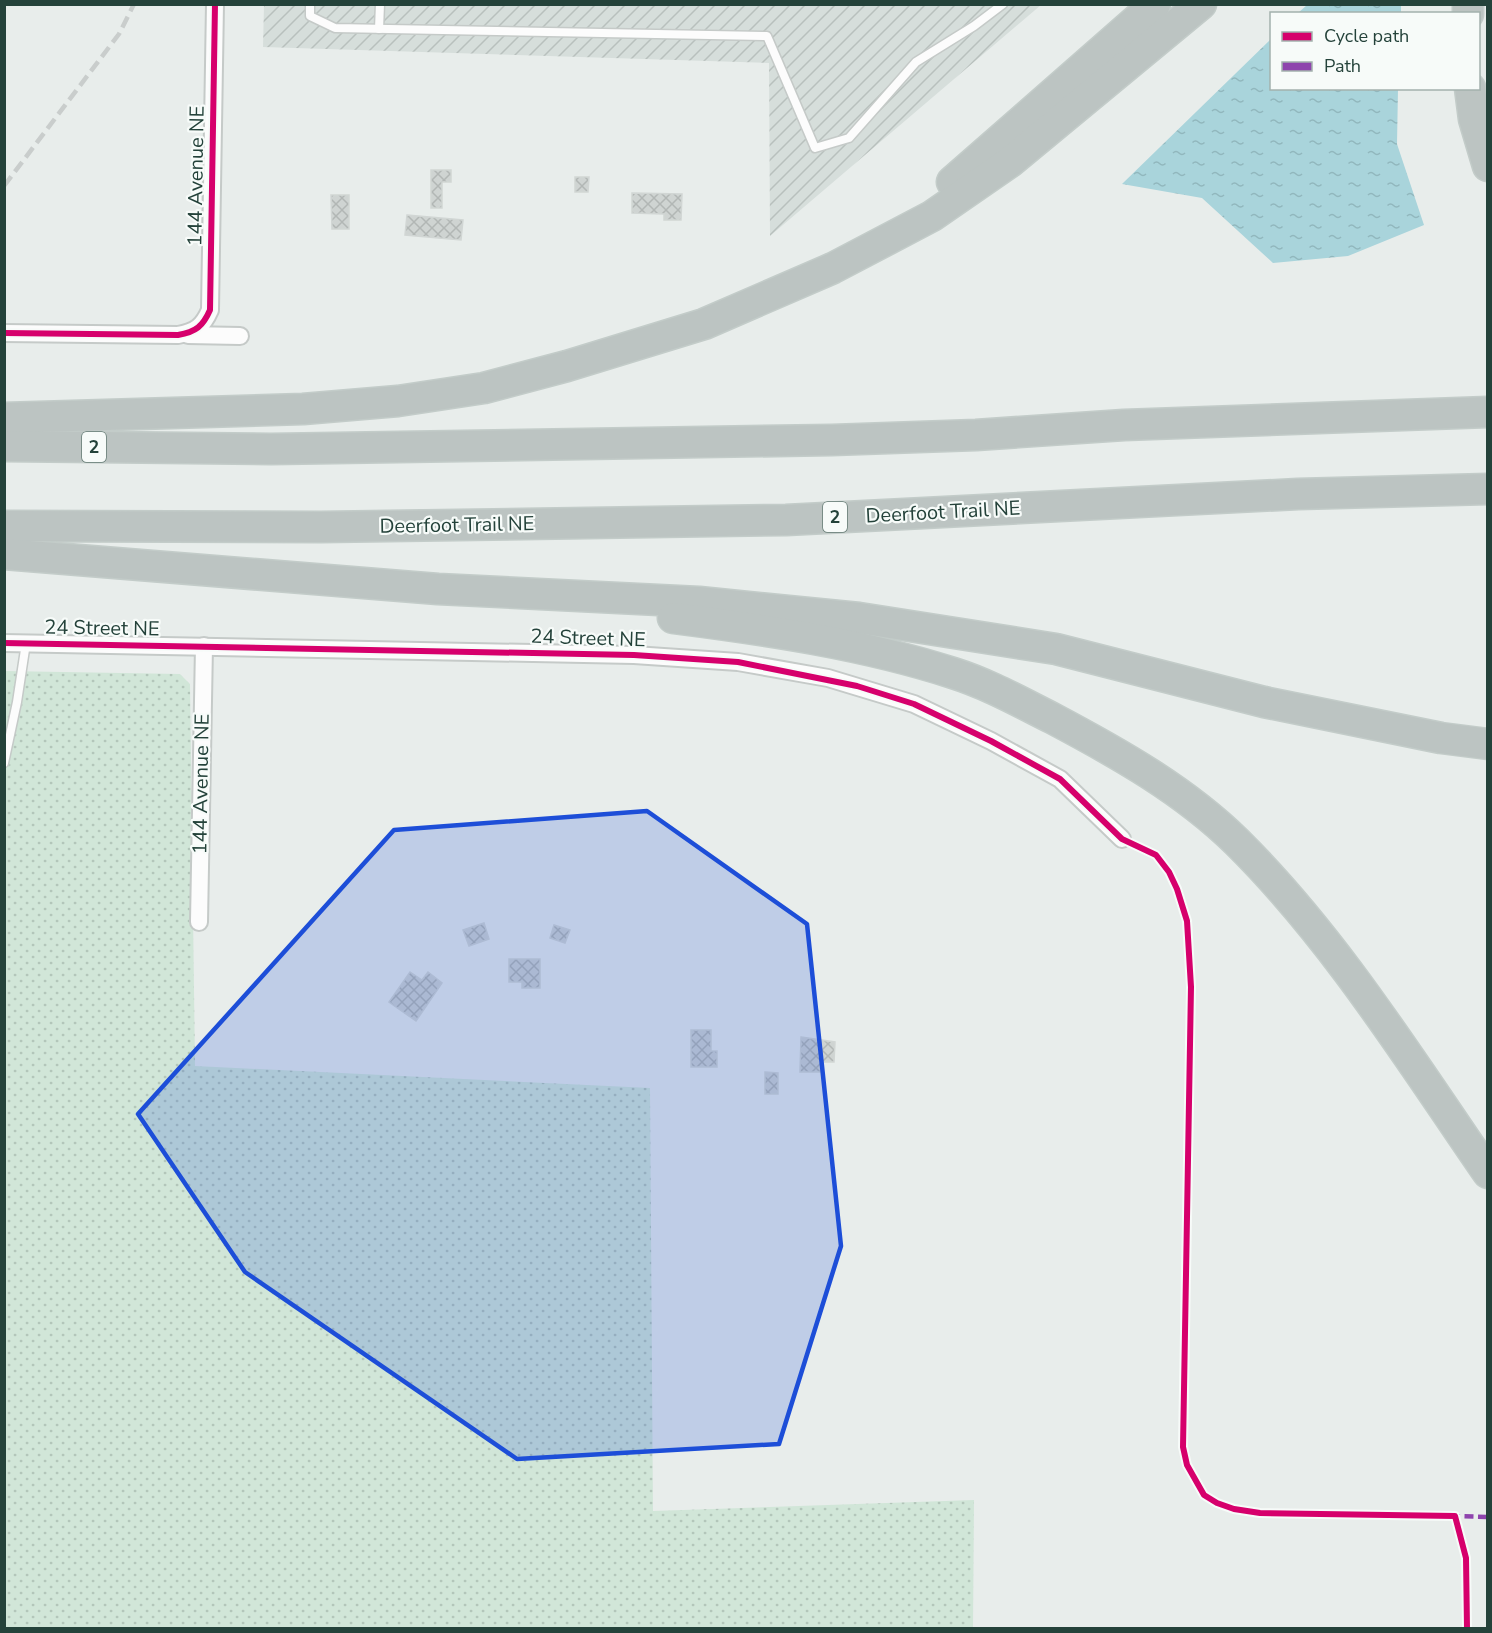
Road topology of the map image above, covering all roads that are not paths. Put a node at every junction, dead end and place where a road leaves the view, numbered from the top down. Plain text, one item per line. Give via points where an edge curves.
1 (215, 4) edge
2 (310, 4) edge
3 (380, 4) edge
4 (1003, 4) edge
5 (1155, 4) edge
6 (1201, 4) edge
7 (379, 29) junction
8 (1470, 90) edge
9 (1488, 166) edge
10 (834, 268) junction
11 (4, 333) edge
12 (181, 335) junction
13 (240, 336) dead end
14 (1488, 412) edge
15 (4, 418) edge
16 (4, 446) edge
17 (1488, 489) edge
18 (4, 526) edge
19 (4, 555) edge
20 (438, 589) junction
21 (4, 643) edge
22 (26, 643) junction
23 (204, 646) junction
24 (1488, 744) edge
25 (4, 763) edge
26 (1122, 839) dead end
27 (199, 922) dead end
28 (1488, 1173) edge

1 - 12 street, 144 Avenue NE via 210,310 201,327
2 - 7 lane via 310,16 335,28
3 - 7 lane
4 - 7 lane via 916,62 849,138 816,148 767,36
5 - 10 highway via 939,193
6 - 10 highway via 1010,162 932,216
8 - 9 highway
10 - 15 highway via 714,320 656,340 484,387 398,401 303,409
11 - 12 street
12 - 13 street
14 - 16 highway, 2 via 844,439 183,448
17 - 18 highway, Deerfoot Trail NE / 2 via 1298,494 786,520
19 - 20 highway
20 - 24 highway via 699,602 921,627 1056,649 1264,702
20 - 28 highway via 800,637 883,655 953,673 1001,692 1119,753 1164,782 1236,841 1305,915
21 - 22 street, 24 Street NE
22 - 23 street, 24 Street NE
22 - 25 lane
23 - 26 street, 24 Street NE via 634,655 738,662 828,678 914,704 1060,779
23 - 27 street, 144 Avenue NE

